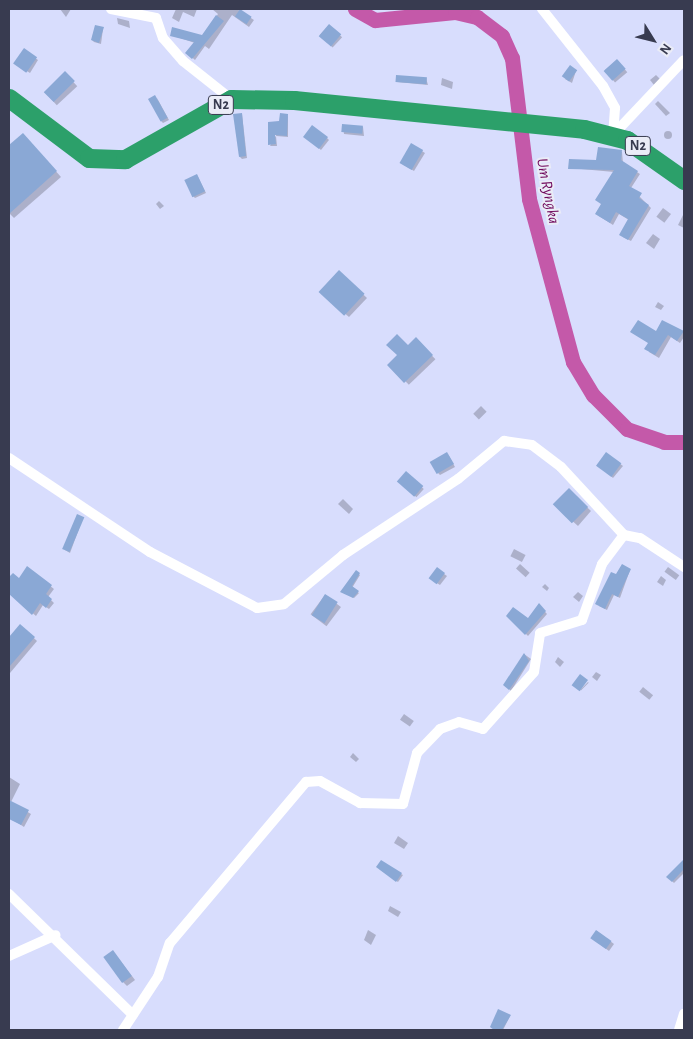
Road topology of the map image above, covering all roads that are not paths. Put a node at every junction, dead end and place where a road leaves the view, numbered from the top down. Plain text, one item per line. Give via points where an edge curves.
1 (111, 9) edge
2 (542, 9) edge
3 (684, 60) edge
4 (9, 98) edge
5 (231, 99) junction
6 (613, 135) junction
7 (684, 180) edge
8 (9, 458) edge
9 (624, 535) junction
10 (684, 567) edge
11 (9, 894) edge
12 (56, 936) junction
13 (9, 956) edge
14 (684, 1014) edge
15 (133, 1015) junction
16 (123, 1030) edge
17 (679, 1030) edge

1 - 5 street via 156,18 163,38 183,61
2 - 6 street via 603,86 615,108
3 - 6 street
4 - 5 highway, N2 via 89,158 125,159
5 - 6 highway, N2 via 465,115 584,128
6 - 7 highway, N2 via 638,146
8 - 9 street via 150,552 258,608 284,604 343,555 458,479 504,441 532,445 561,467
9 - 10 street via 640,538
9 - 15 street via 602,564 582,620 540,633 534,672 483,729 459,722 440,729 417,753 402,804 360,803 320,781 306,782 293,794 170,943 158,977
11 - 12 street
12 - 13 street
12 - 15 street
14 - 17 street
15 - 16 street

